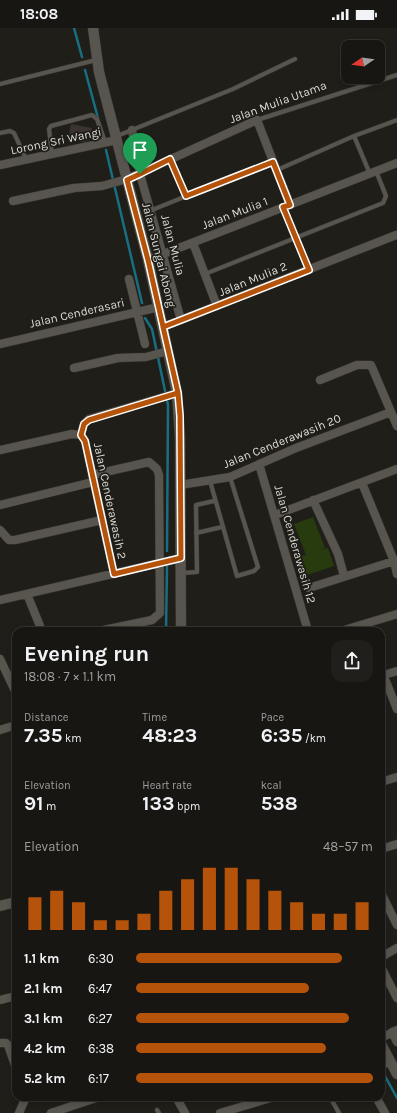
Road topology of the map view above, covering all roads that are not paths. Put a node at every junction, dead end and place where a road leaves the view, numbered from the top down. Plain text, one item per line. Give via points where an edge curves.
1 (94, 29) edge
2 (295, 59) dead end
3 (96, 60) junction
4 (397, 75) edge
5 (0, 84) edge
6 (257, 120) junction
7 (397, 120) edge
8 (132, 130) junction
9 (0, 133) edge
10 (354, 136) junction
11 (117, 138) junction
12 (104, 142) junction
13 (52, 154) junction
14 (170, 159) junction
15 (26, 160) junction
16 (273, 162) junction
17 (397, 163) edge
18 (0, 165) edge
19 (276, 170) junction
20 (373, 172) junction
21 (140, 174) junction
22 (119, 182) junction
23 (186, 196) junction
24 (13, 201) dead end
25 (287, 206) junction
26 (152, 210) junction
27 (396, 235) dead end
28 (296, 238) junction
29 (193, 243) junction
30 (163, 254) junction
31 (148, 260) junction
32 (309, 270) junction
33 (205, 274) junction
34 (129, 279) dead end
35 (217, 306) junction
36 (159, 307) junction
37 (137, 312) junction
38 (181, 320) junction
39 (163, 327) junction
40 (0, 344) edge
41 (145, 344) dead end
42 (168, 350) junction
43 (74, 368) dead end
44 (320, 380) dead end
45 (178, 393) junction
46 (391, 412) junction
47 (397, 426) edge
48 (81, 435) junction
49 (0, 450) edge
50 (259, 464) junction
51 (397, 469) edge
52 (230, 476) junction
53 (93, 479) junction
54 (210, 480) junction
55 (180, 484) junction
56 (362, 484) junction
57 (214, 500) junction
58 (314, 500) junction
59 (0, 505) edge
60 (275, 515) junction
61 (102, 520) junction
62 (222, 527) junction
63 (0, 530) edge
64 (196, 533) junction
65 (181, 558) junction
66 (394, 561) junction
67 (160, 563) junction
68 (181, 573) junction
69 (114, 574) junction
70 (397, 574) edge
71 (344, 576) junction
72 (309, 588) dead end
73 (27, 594) junction
74 (0, 600) edge
75 (397, 614) edge
76 (40, 627) edge
77 (118, 627) edge
78 (181, 627) edge
79 (307, 627) edge
80 (367, 627) edge
81 (0, 658) edge
82 (397, 671) edge
83 (385, 672) edge
84 (385, 679) edge
85 (12, 684) edge
86 (397, 709) edge
87 (12, 726) edge
88 (0, 730) edge
89 (397, 777) edge
90 (385, 781) edge
91 (397, 844) edge
92 (385, 848) edge
93 (385, 901) edge
94 (12, 903) edge
95 (0, 906) edge
96 (397, 925) edge
97 (397, 948) edge
98 (385, 955) edge
99 (385, 973) edge
100 (395, 989) edge
101 (12, 997) edge
102 (397, 998) edge
103 (0, 1000) edge
104 (394, 1031) edge
105 (385, 1036) edge
106 (397, 1042) edge
107 (0, 1043) edge
108 (12, 1056) edge
109 (386, 1063) edge
110 (397, 1074) edge
111 (24, 1101) edge
112 (91, 1101) edge
113 (178, 1101) edge
114 (260, 1101) edge
115 (332, 1101) edge
116 (378, 1101) edge
117 (73, 1110) edge
118 (19, 1113) edge
119 (51, 1113) edge
120 (185, 1113) edge
121 (220, 1113) edge
122 (339, 1113) edge
123 (385, 1113) edge

1 - 3 street, Jalan Sungai Abong
2 - 8 lane via 233,89
3 - 5 lane
3 - 11 street, Jalan Sungai Abong
4 - 6 lane, Jalan Mulia Utama
6 - 14 street, Jalan Mulia Utama
6 - 16 street
7 - 10 lane
8 - 11 lane
8 - 21 street, Jalan Mulia
9 - 15 lane via 14,133
10 - 19 lane
10 - 20 lane
11 - 12 street, Lorong Sri Wangi
11 - 22 street, Jalan Sungai Abong
12 - 13 street, Lorong Sri Wangi
12 - 13 lane via 97,118 92,115 85,116 51,126 49,130
13 - 15 street, Lorong Sri Wangi
14 - 21 street, Jalan Mulia Utama
14 - 23 lane
15 - 18 street, Lorong Sri Wangi
16 - 19 street
16 - 23 lane
17 - 20 street, Jalan Mulia 1
19 - 25 street
20 - 25 street, Jalan Mulia 1
20 - 28 lane via 386,196 383,203
21 - 22 street, Jalan Mulia Utama
21 - 26 street, Jalan Mulia
22 - 24 street, Jalan Mulia Utama via 74,188
22 - 31 street, Jalan Sungai Abong
23 - 26 lane
25 - 28 lane
25 - 29 street, Jalan Mulia 1
26 - 30 street, Jalan Mulia
27 - 32 street, Jalan Mulia 2
28 - 32 lane
28 - 33 lane
29 - 30 street, Jalan Mulia 1
29 - 33 street
30 - 31 street, Jalan Mulia 1
30 - 38 street, Jalan Mulia
31 - 36 street, Jalan Sungai Abong
32 - 35 street, Jalan Mulia 2
33 - 35 street
34 - 37 street
35 - 38 street, Jalan Mulia 2
36 - 37 street, Jalan Cenderasari
36 - 39 street, Jalan Sungai Abong
37 - 40 street, Jalan Cenderasari
37 - 41 street
38 - 39 street, Jalan Mulia 2
39 - 42 street, Jalan Sungai Abong
42 - 43 street via 155,355 118,358
42 - 45 street, Jalan Sungai Abong
44 - 46 street via 357,365 371,365
45 - 48 street via 89,420 84,424
45 - 55 street, Jalan Sungai Abong
46 - 47 street
46 - 50 street, Jalan Cenderawasih 20
48 - 49 street via 72,434
48 - 53 street, Jalan Cenderawasih 2 via 85,441
50 - 52 street, Jalan Cenderawasih 20
50 - 60 street, Jalan Cenderawasih 12
51 - 56 street
52 - 54 street, Jalan Cenderawasih 20
52 - 62 lane via 258,567 256,570 237,576
53 - 59 street
53 - 61 street, Jalan Cenderawasih 2
53 - 67 street via 149,462 157,469
54 - 55 street, Jalan Cenderawasih 20
54 - 57 lane
55 - 65 street, Jalan Sungai Abong
56 - 58 street
56 - 66 street
57 - 62 lane
57 - 64 lane via 196,505
58 - 60 street
58 - 71 street via 338,554
60 - 79 street, Jalan Cenderawasih 12
61 - 63 street via 15,540 9,540
61 - 69 street, Jalan Cenderawasih 2
62 - 64 lane
64 - 68 lane via 197,572
65 - 67 street
65 - 68 street, Jalan Sungai Abong
66 - 70 street
66 - 71 street
67 - 69 street
67 - 77 street via 161,608 157,617
68 - 78 street, Jalan Sungai Abong
69 - 73 street
71 - 72 street
73 - 74 street
73 - 76 street
75 - 80 street
81 - 85 street
82 - 83 street
84 - 86 street
87 - 88 street
89 - 90 street
91 - 92 street
93 - 96 street
94 - 95 street
97 - 98 street
99 - 100 street
100 - 102 street
101 - 103 street
104 - 105 street
104 - 106 street
107 - 108 street via 6,1042
109 - 110 street
111 - 118 street
112 - 117 street
113 - 120 street
114 - 121 street
115 - 122 lane
116 - 123 street
117 - 119 street

